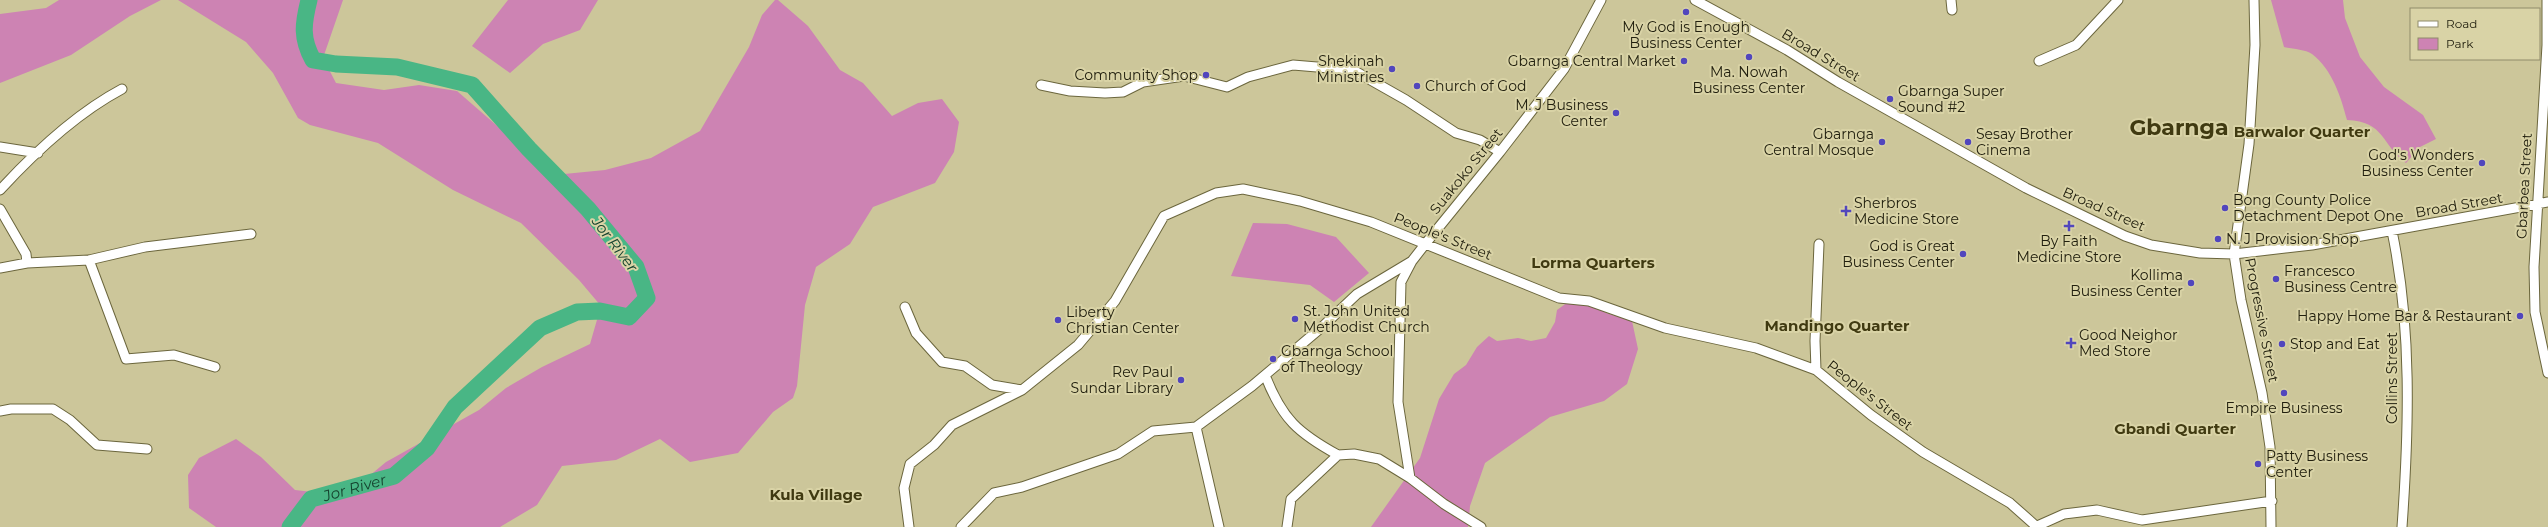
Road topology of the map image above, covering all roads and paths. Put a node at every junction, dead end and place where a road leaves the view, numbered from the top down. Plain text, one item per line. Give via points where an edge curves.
1 (1601, 0) edge
2 (1695, 0) edge
3 (1952, 0) edge
4 (2118, 0) edge
5 (2254, 0) edge
6 (2547, 0) edge
7 (1952, 10) dead end
8 (2548, 30) edge
9 (2039, 61) dead end
10 (1041, 85) dead end
11 (122, 89) dead end
12 (0, 147) edge
13 (1500, 152) junction
14 (38, 153) junction
15 (0, 190) edge
16 (2548, 202) edge
17 (2538, 204) junction
18 (0, 209) edge
19 (2392, 231) junction
20 (251, 234) dead end
21 (1426, 243) junction
22 (1819, 244) dead end
23 (2234, 254) junction
24 (89, 260) junction
25 (1412, 261) junction
26 (27, 263) junction
27 (0, 268) edge
28 (905, 307) dead end
29 (215, 367) dead end
30 (1816, 370) junction
31 (2548, 373) edge
32 (1265, 375) junction
33 (1022, 390) junction
34 (0, 411) edge
35 (1196, 428) junction
36 (147, 449) dead end
37 (1338, 455) junction
38 (1410, 478) junction
39 (2272, 501) junction
40 (2037, 526) edge
41 (909, 527) edge
42 (961, 527) edge
43 (1220, 527) edge
44 (1287, 527) edge
45 (1481, 527) edge
46 (2271, 527) edge
47 (2402, 527) edge

1 - 13 street, Suakoko Street via 1564,69
2 - 23 street, Broad Street via 2026,188 2125,236 2177,250
3 - 7 street
4 - 9 street via 2076,45
5 - 23 street, Progressive Street via 2255,45 2249,144
6 - 8 street, Gbarbea Street
8 - 17 street, Gbarbea Street
10 - 13 street via 1070,91 1105,93 1123,92 1143,82 1184,76 1227,87 1248,77 1293,64 1353,70 1406,100 1456,133 1480,140
11 - 14 street via 97,102
12 - 14 street
13 - 21 street, Suakoko Street
14 - 15 street
16 - 17 street, Broad Street
17 - 19 street, Broad Street
17 - 31 street, Gbarbea Street via 2534,267 2535,312
18 - 26 street via 26,254
19 - 23 street, Broad Street via 2312,245
19 - 47 street, Collins Street via 2401,275 2406,324 2407,409
20 - 24 street via 145,248
21 - 25 street, Suakoko Street
21 - 30 street, People's Street via 1559,298 1589,301 1665,328 1756,348
21 - 33 street, People's Street via 1371,222 1300,201 1243,189 1216,192 1164,216 1115,301 1078,345
22 - 30 street via 1814,340
23 - 39 street, Progressive Street via 2241,300 2262,393 2270,447
24 - 26 street
24 - 29 street via 126,359 174,355
25 - 32 street via 1357,294
25 - 38 street, Suakoko Street via 1401,282 1398,338 1398,402
26 - 27 street
28 - 33 street via 916,333 942,362 965,366 992,385
30 - 40 street, People's Street via 1923,452 2010,503
32 - 35 street
32 - 37 street via 1293,426 1307,438
33 - 41 street, People's Street via 952,425 934,445 910,464 904,488
34 - 36 street via 12,408 53,409 97,444
35 - 42 street via 1153,431 1118,454 1022,487 994,493
35 - 43 street
37 - 38 street via 1354,454 1378,458
37 - 44 street via 1291,499
38 - 45 street via 1444,504
39 - 40 street via 2142,520 2097,510 2070,513
39 - 46 street, Progressive Street

